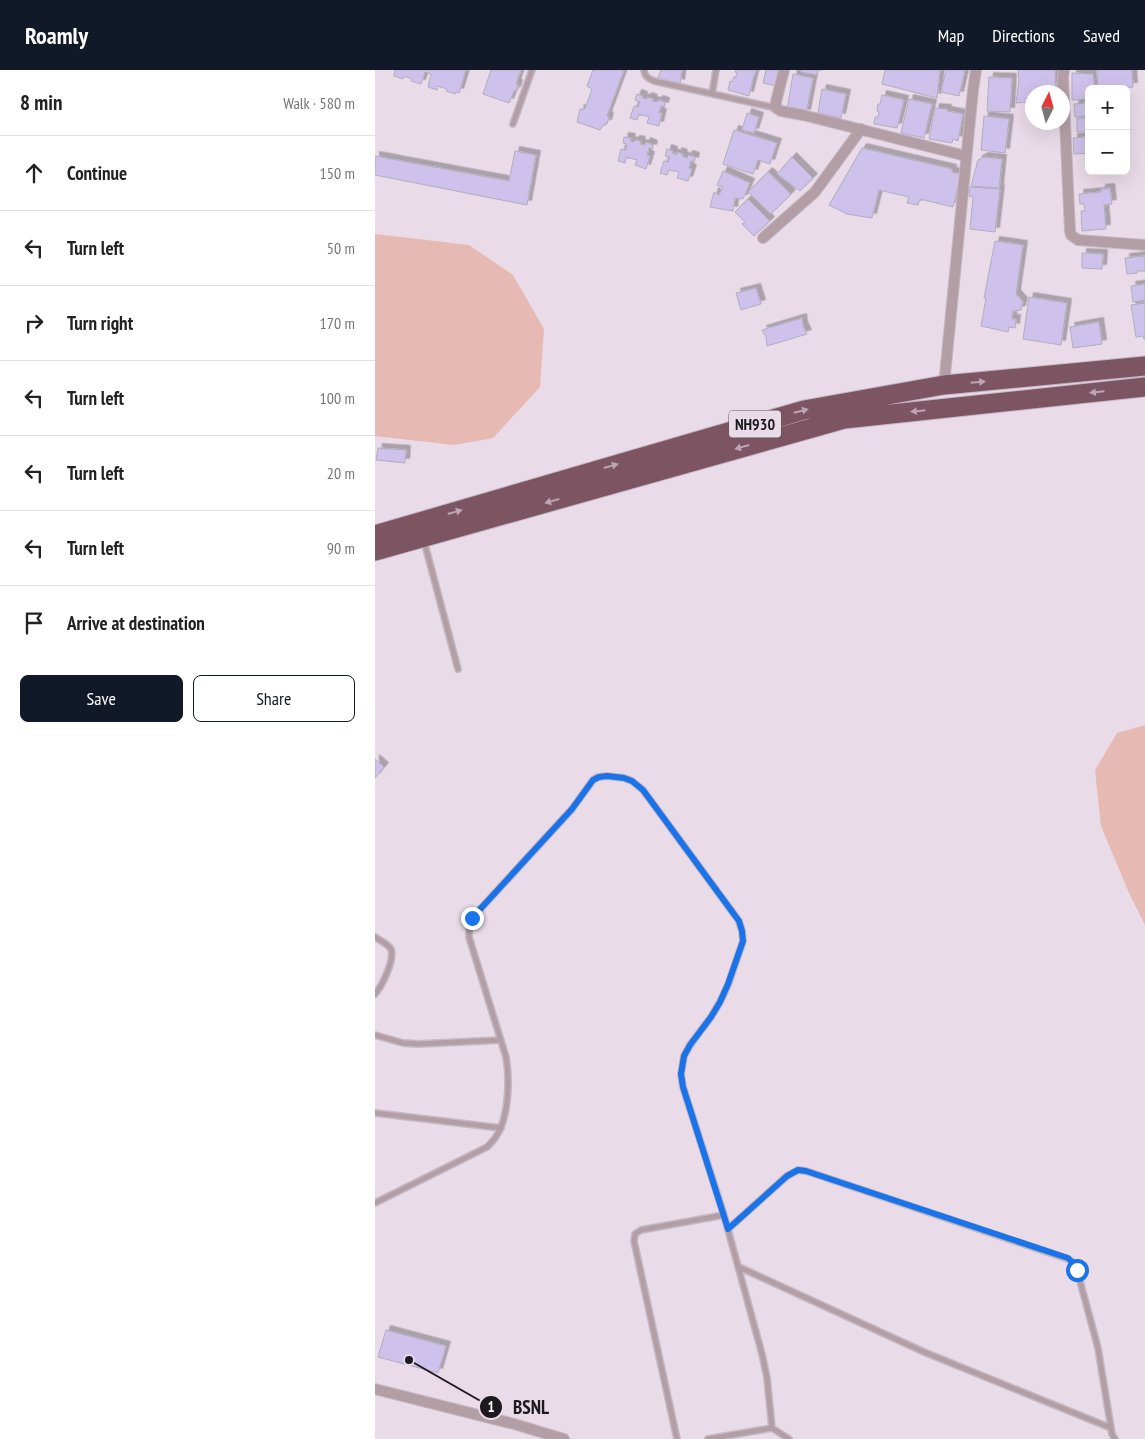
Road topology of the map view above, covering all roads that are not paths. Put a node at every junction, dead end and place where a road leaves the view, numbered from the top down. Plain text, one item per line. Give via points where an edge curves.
1 (532, 70) edge
2 (644, 70) edge
3 (716, 70) edge
4 (784, 70) edge
5 (976, 70) edge
6 (1064, 70) edge
7 (713, 94) junction
8 (776, 108) junction
9 (513, 124) dead end
10 (861, 129) junction
11 (966, 156) junction
12 (763, 238) dead end
13 (1145, 245) edge
14 (1145, 366) edge
15 (944, 385) junction
16 (1145, 387) edge
17 (420, 530) junction
18 (375, 535) edge
19 (375, 550) edge
20 (459, 669) dead end
21 (375, 937) edge
22 (375, 994) edge
23 (375, 1035) edge
24 (501, 1040) junction
25 (375, 1113) edge
26 (501, 1128) junction
27 (375, 1203) edge
28 (724, 1215) junction
29 (728, 1229) junction
30 (739, 1267) junction
31 (375, 1389) edge
32 (772, 1428) junction
33 (1111, 1428) junction
34 (564, 1439) edge
35 (677, 1439) edge
36 (707, 1439) edge
37 (789, 1439) edge
38 (1115, 1439) edge

1 - 9 lane
2 - 7 lane via 654,82
3 - 7 lane
4 - 8 street
5 - 11 street
6 - 13 street via 1071,235 1078,240
7 - 8 lane
8 - 10 street
10 - 11 street
10 - 12 street via 815,192
11 - 15 street
15 -> 14 highway, NH930
17 -> 15 highway, NH930 via 804,410
16 -> 17 highway, NH930 via 845,420
17 - 18 highway, NH930
17 - 19 highway, NH930
17 - 20 lane
21 - 22 lane via 391,952 389,970
23 - 24 lane via 418,1044
24 - 26 lane via 508,1064 509,1088
24 - 28 lane via 469,937 472,918 572,809 593,780 607,776 632,781 643,790 739,921 742,931 743,941 728,984 711,1017 684,1056 681,1074
25 - 26 lane
26 - 27 lane via 487,1146
28 - 29 lane
28 - 35 lane via 641,1230 635,1234
29 - 30 lane
29 - 33 lane via 787,1176 798,1170 1068,1258 1077,1270 1098,1348
30 - 32 lane via 767,1378
30 - 33 lane via 924,1352
31 - 34 street
32 - 36 lane
32 - 37 lane
33 - 38 lane

